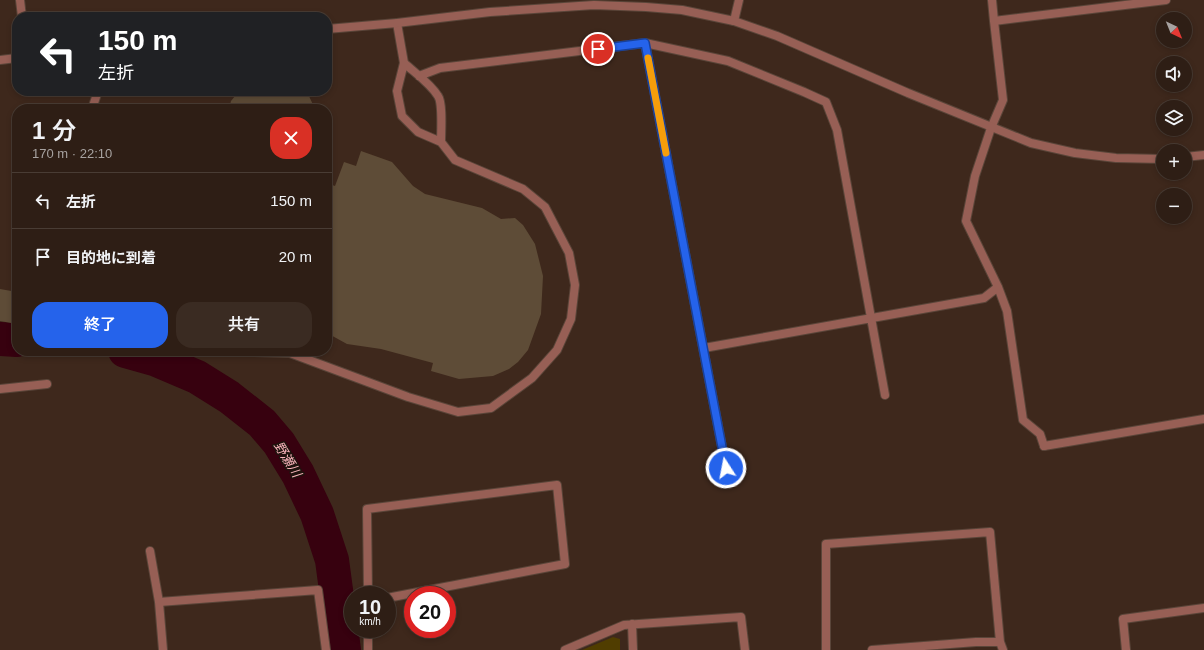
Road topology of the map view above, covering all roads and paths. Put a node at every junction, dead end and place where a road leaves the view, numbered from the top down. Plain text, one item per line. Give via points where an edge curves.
1 (20, 0) edge
2 (739, 0) edge
3 (992, 0) edge
4 (1166, 0) edge
5 (21, 12) edge
6 (734, 21) junction
7 (994, 21) junction
8 (397, 23) junction
9 (332, 30) edge
10 (645, 43) junction
11 (12, 59) edge
12 (0, 60) edge
13 (404, 63) junction
14 (419, 76) junction
15 (991, 128) junction
16 (441, 142) junction
17 (1204, 155) edge
18 (1192, 156) edge
19 (1156, 159) edge
20 (998, 286) junction
21 (870, 319) junction
22 (704, 348) junction
23 (298, 356) edge
24 (47, 384) dead end
25 (0, 389) edge
26 (885, 396) dead end
27 (1204, 419) edge
28 (1204, 424) edge
29 (726, 468) dead end
30 (150, 551) dead end
31 (368, 586) edge
32 (396, 596) edge
33 (159, 602) junction
34 (1204, 608) edge
35 (632, 624) junction
36 (368, 638) edge
37 (1002, 646) edge
38 (925, 648) edge
39 (163, 650) edge
40 (326, 650) edge
41 (368, 650) edge
42 (565, 650) edge
43 (633, 650) edge
44 (745, 650) edge
45 (826, 650) edge
46 (872, 650) edge
47 (1126, 650) edge

1 - 5 street
2 - 6 street
3 - 7 street
4 - 7 street
6 - 8 street via 682,10 646,6 594,6 490,12
6 - 15 street via 777,36
7 - 15 street via 1003,100
8 - 9 street
8 - 13 street
10 - 14 street via 440,68
10 - 21 street via 728,61 826,102 837,130
10 - 22 street
11 - 12 street
13 - 14 street
13 - 16 street via 397,91 402,116 418,132
14 - 16 street via 439,96
15 - 19 street via 1031,143 1075,153 1116,158
15 - 20 street via 975,176 966,221
16 - 23 street via 455,160 523,189 545,206 569,253 575,285 571,319 557,350 532,378 491,408 458,412 408,397
17 - 18 street
20 - 21 street via 984,298
20 - 27 street via 1007,311 1023,420 1040,434 1044,446
21 - 22 street
21 - 26 street
22 - 29 street
24 - 25 street
27 - 28 street
30 - 33 street
31 - 32 street via 367,509 557,485 565,564
33 - 39 street
33 - 40 street via 318,590
34 - 47 street via 1123,619
35 - 42 street
35 - 43 street
35 - 44 street via 741,617
36 - 41 street
37 - 38 street via 976,642
37 - 45 street via 990,532 826,544
38 - 46 street

